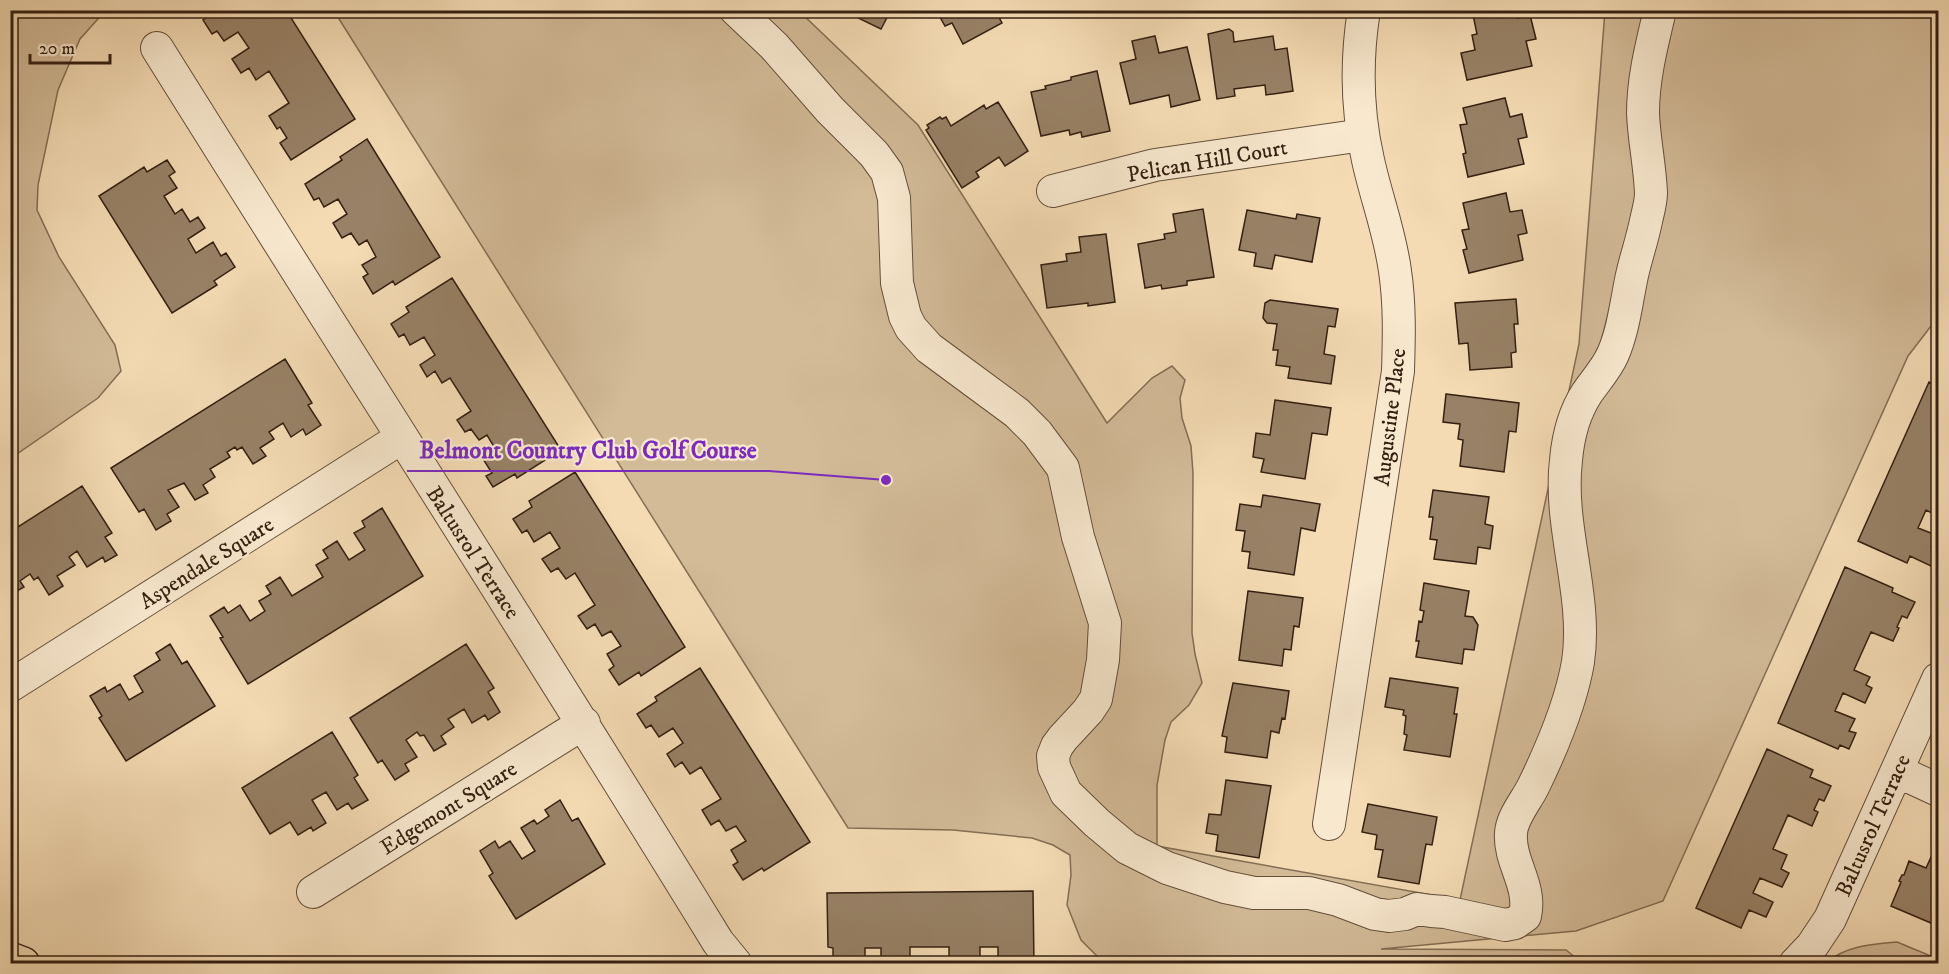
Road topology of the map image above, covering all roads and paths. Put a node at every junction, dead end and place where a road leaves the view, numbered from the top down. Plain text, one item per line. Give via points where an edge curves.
1 (736, 10) edge
2 (1364, 10) edge
3 (1660, 10) edge
4 (156, 48) dead end
5 (1363, 135) junction
6 (1053, 191) dead end
7 (401, 438) junction
8 (1938, 679) edge
9 (10, 686) edge
10 (584, 723) junction
11 (1897, 771) junction
12 (1938, 790) edge
13 (1329, 824) dead end
14 (313, 892) dead end
15 (10, 958) edge
16 (22, 963) edge
17 (736, 963) edge
18 (1795, 963) edge

1 - 3 street via 774,46 887,172 894,198 897,283 911,328 929,348 1017,413 1063,468 1078,537 1105,622 1096,699 1053,756 1066,793 1127,848 1206,882 1254,893 1310,893 1375,914 1431,910 1504,925 1525,916 1527,906 1512,844 1513,824 1551,743 1577,664 1580,623 1564,480 1568,444 1581,405 1619,339 1646,222 1651,193 1643,99
2 - 5 street, Augustine Place via 1359,86
4 - 7 street, Baltusrol Terrace
5 - 6 street, Pelican Hill Court via 1155,165
5 - 13 street, Augustine Place via 1395,270 1400,322 1398,371
7 - 9 street, Aspendale Square
7 - 10 street, Baltusrol Terrace
8 - 11 street, Baltusrol Terrace
10 - 14 street, Edgemont Square
10 - 17 street, Baltusrol Terrace via 718,942
11 - 12 street
11 - 18 street, Baltusrol Terrace via 1830,919
15 - 16 main road

